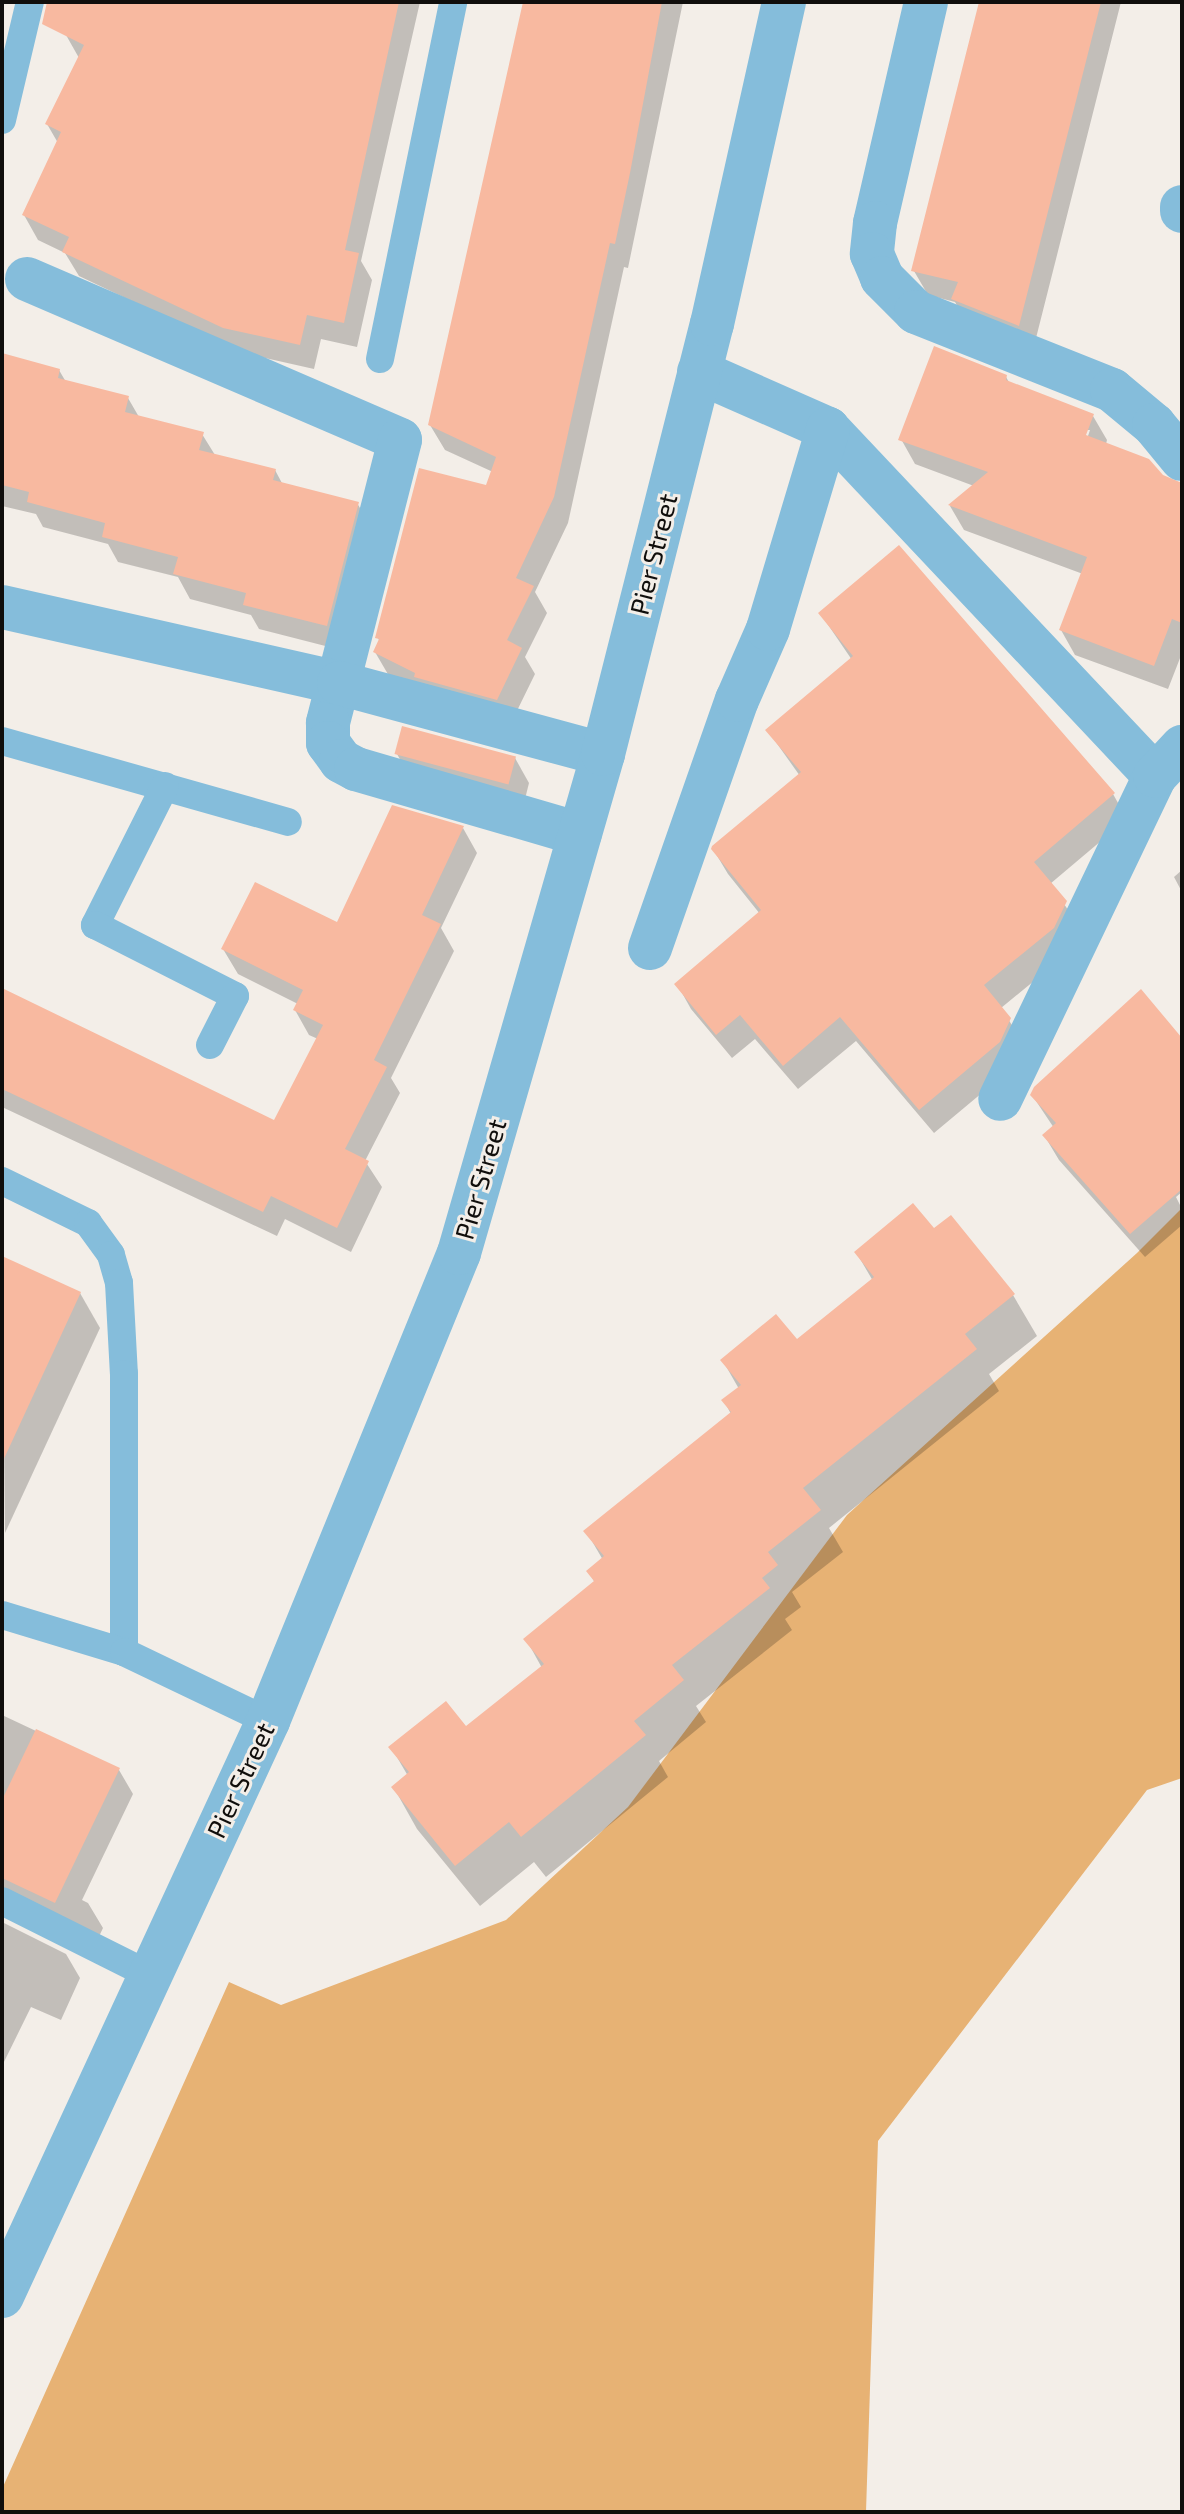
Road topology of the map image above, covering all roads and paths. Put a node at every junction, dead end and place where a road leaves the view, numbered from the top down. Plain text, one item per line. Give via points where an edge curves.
1 (30, 2) edge
2 (453, 2) edge
3 (784, 2) edge
4 (926, 2) edge
5 (2, 120) edge
6 (27, 279) dead end
7 (380, 359) dead end
8 (699, 372) junction
9 (828, 429) junction
10 (1182, 459) edge
11 (2, 607) edge
12 (339, 683) junction
13 (2, 741) edge
14 (603, 754) junction
15 (1168, 762) edge
16 (165, 786) junction
17 (288, 822) dead end
18 (580, 834) junction
19 (650, 948) dead end
20 (210, 1045) dead end
21 (1000, 1099) dead end
22 (2, 1181) edge
23 (2, 1615) edge
24 (124, 1652) junction
25 (268, 1721) junction
26 (2, 1901) edge
27 (150, 1975) junction
28 (2, 2296) edge

1 - 5 lane
2 - 7 lane
3 - 8 street, Pier Street
4 - 10 street via 875,223 872,254 882,278 916,312 1112,390 1154,425
6 - 12 street via 400,440
8 - 9 street
8 - 14 street, Pier Street
9 - 15 street
9 - 19 street via 768,629 737,700
11 - 12 street
12 - 14 street
12 - 18 street via 327,733 341,761
13 - 16 lane
14 - 18 street, Pier Street
15 - 21 street
16 - 17 lane
16 - 20 lane via 95,925 235,996
18 - 25 street, Pier Street via 459,1253
22 - 24 lane via 88,1223 107,1246 119,1283
23 - 24 lane
24 - 25 lane
25 - 27 street, Pier Street
26 - 27 lane
27 - 28 street, Pier Street

